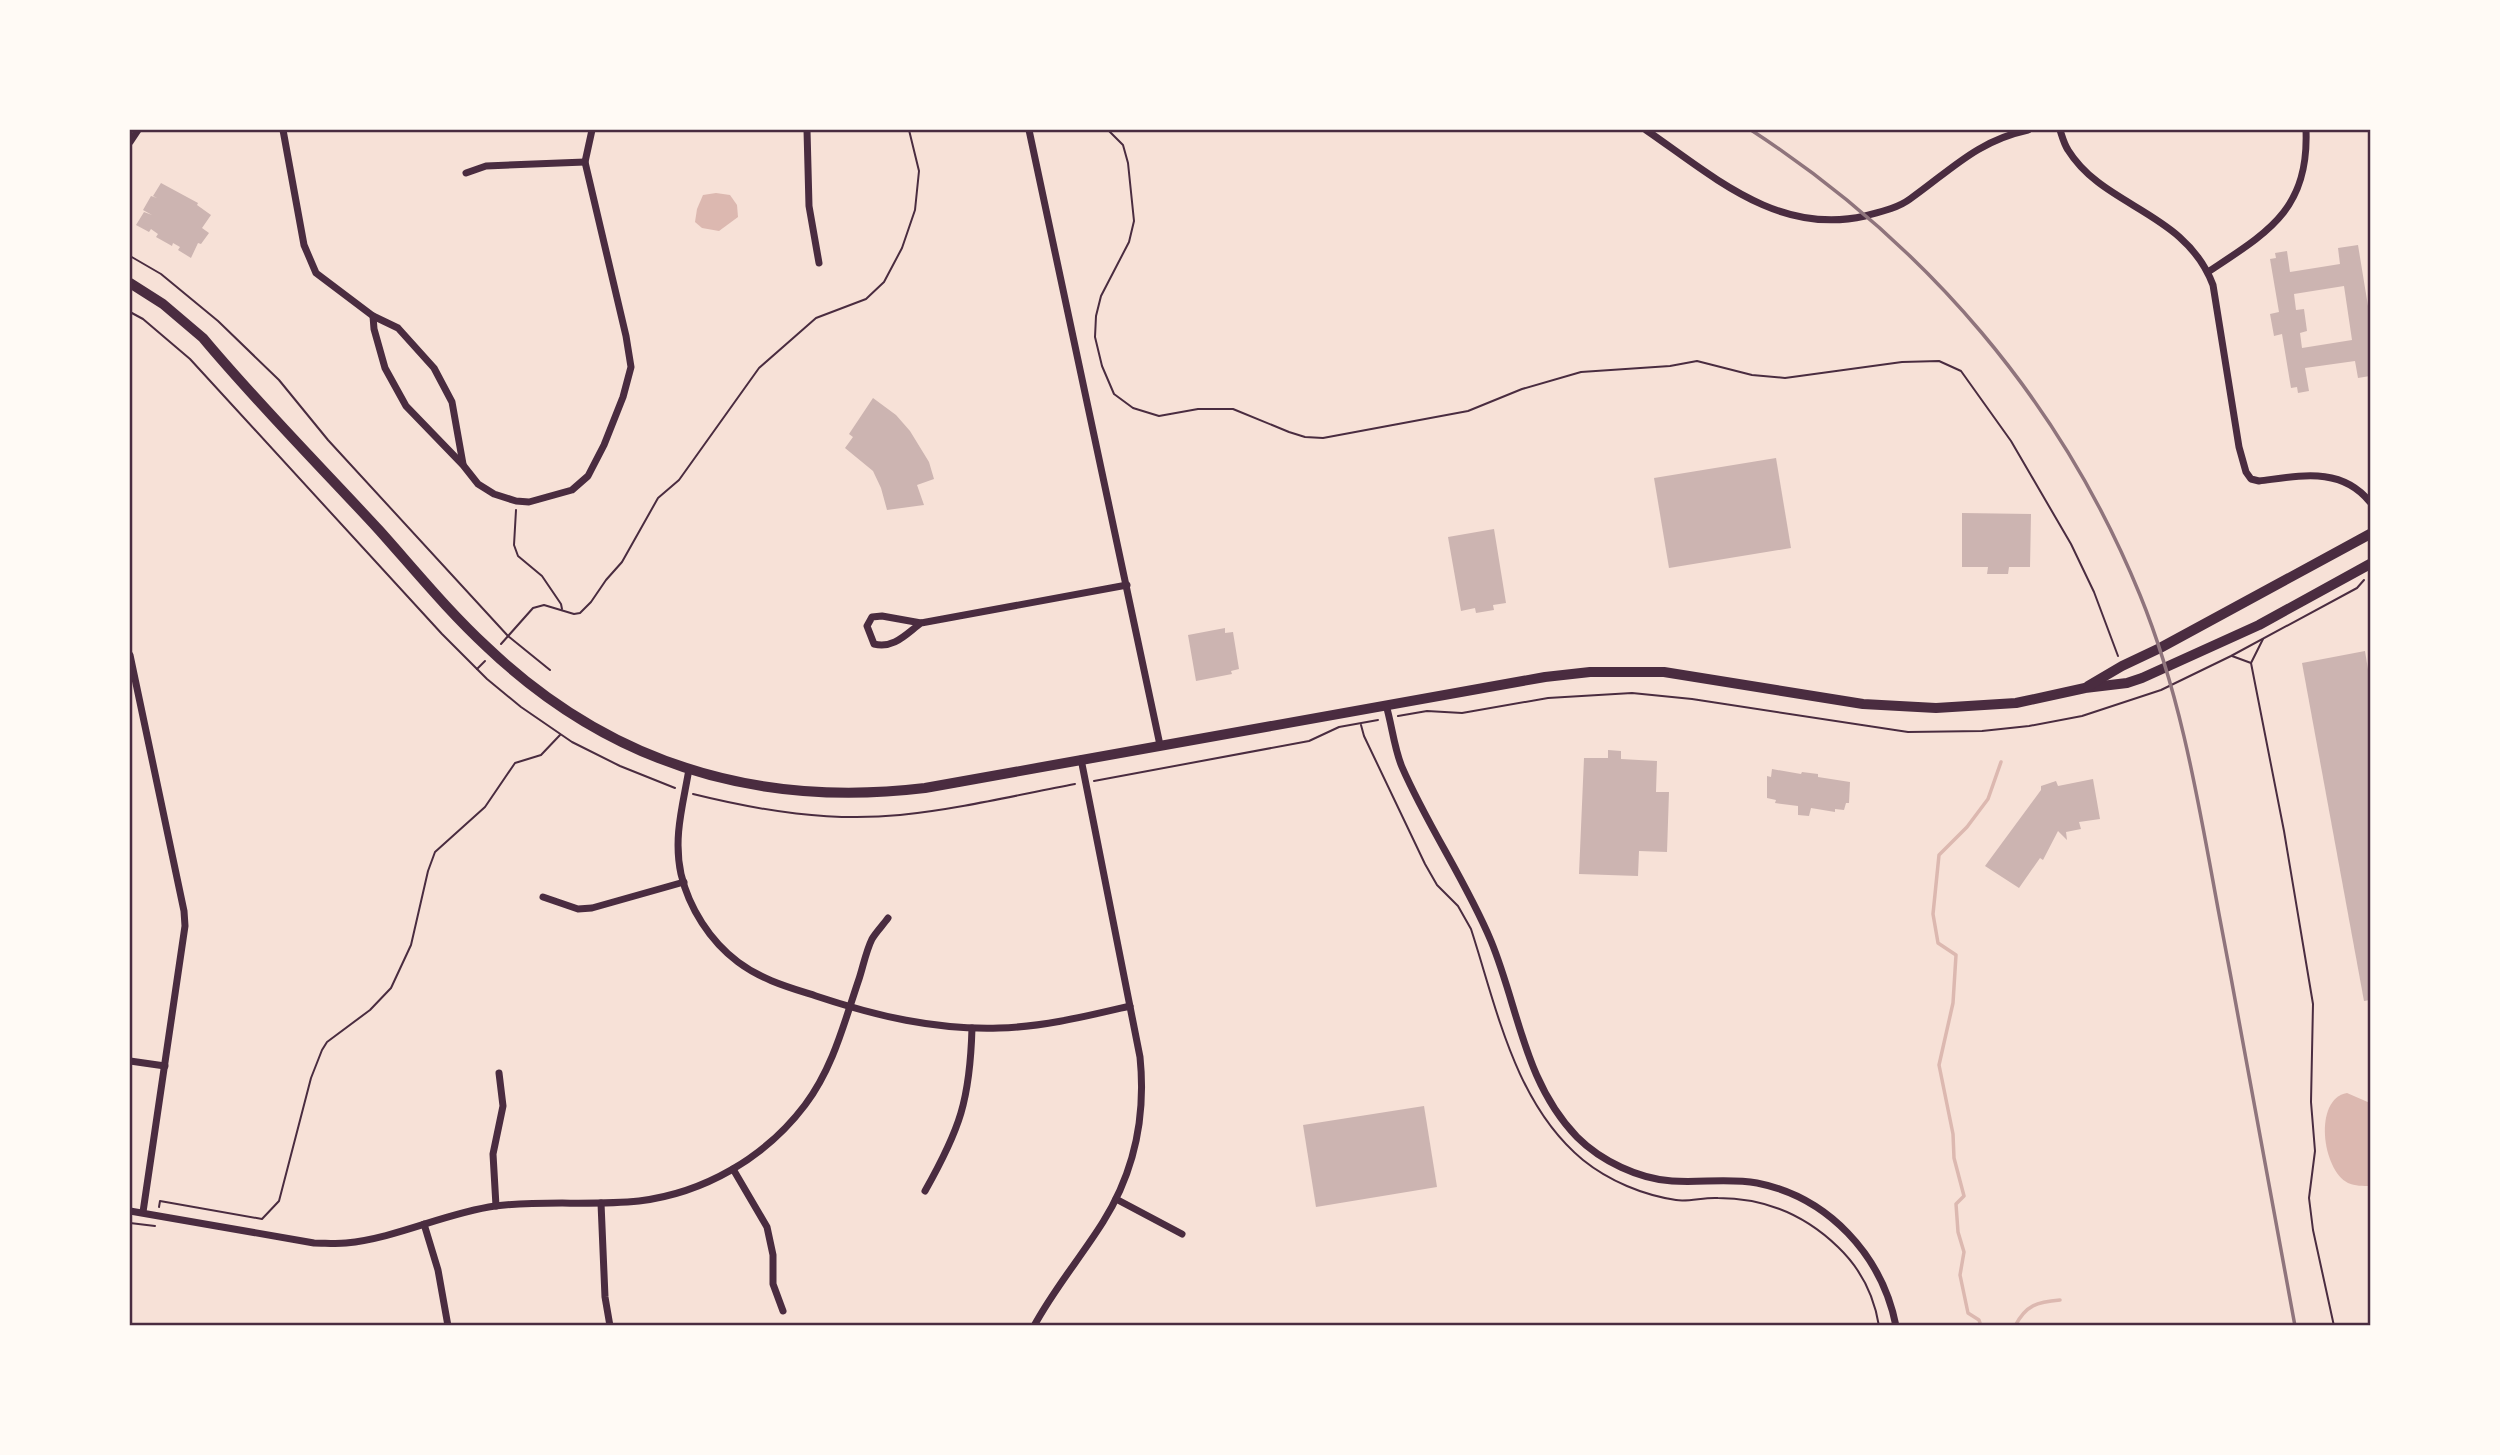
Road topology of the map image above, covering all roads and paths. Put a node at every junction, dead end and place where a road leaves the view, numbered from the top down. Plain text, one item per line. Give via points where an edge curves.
1 (138, 130) edge
2 (283, 130) edge
3 (592, 130) edge
4 (807, 130) edge
5 (909, 130) edge
6 (1029, 130) edge
7 (1108, 130) edge
8 (1646, 130) edge
9 (2028, 130) edge
10 (2060, 130) edge
11 (2306, 130) edge
12 (130, 142) edge
13 (585, 162) junction
14 (466, 173) dead end
15 (130, 256) edge
16 (819, 263) dead end
17 (2208, 272) junction
18 (130, 282) edge
19 (130, 312) edge
20 (373, 316) junction
21 (463, 465) junction
22 (516, 501) junction
23 (2371, 502) edge
24 (2371, 534) edge
25 (2371, 564) edge
26 (2367, 577) dead end
27 (1127, 584) junction
28 (562, 610) junction
29 (921, 623) junction
30 (508, 636) junction
31 (2263, 639) junction
32 (130, 655) edge
33 (2231, 656) junction
34 (2251, 663) junction
35 (2122, 666) junction
36 (550, 670) dead end
37 (2127, 683) junction
38 (2085, 688) junction
39 (2134, 700) junction
40 (1386, 705) junction
41 (1390, 718) junction
42 (1360, 723) junction
43 (561, 734) junction
44 (1160, 745) junction
45 (1081, 760) junction
46 (689, 769) junction
47 (1086, 782) junction
48 (685, 792) junction
49 (684, 882) junction
50 (542, 897) dead end
51 (888, 918) dead end
52 (1130, 1006) junction
53 (850, 1007) junction
54 (972, 1028) junction
55 (130, 1061) edge
56 (165, 1066) junction
57 (499, 1073) dead end
58 (733, 1169) junction
59 (925, 1191) dead end
60 (1116, 1199) junction
61 (160, 1201) dead end
62 (601, 1203) junction
63 (496, 1206) junction
64 (130, 1211) edge
65 (144, 1212) junction
66 (424, 1224) junction
67 (1182, 1234) dead end
68 (783, 1311) dead end
69 (448, 1325) edge
70 (610, 1325) edge
71 (1034, 1325) edge
72 (1879, 1325) edge
73 (1896, 1325) edge
74 (2334, 1325) edge

1 - 12 street
2 - 20 street via 304,245 316,273
3 - 13 street
4 - 16 street via 809,206
5 - 28 path via 919,171 915,210 884,282 866,299 816,317 759,368 679,480 659,498 622,562 591,602 580,613
6 - 27 street
7 - 35 path via 1123,145 1134,221 1129,242 1101,296 1095,337 1114,394 1133,408 1159,416 1233,409 1289,432 1323,438 1468,411 1522,388 1580,372 1697,361 1752,375 1785,377 1939,361 1961,372 2011,441 2071,544
8 - 9 street via 1754,201 1778,213 1824,221 1868,215 1908,201 1977,148 2006,134
10 - 17 street via 2085,171 2172,230
11 - 17 street via 2307,152 2297,194 2263,235
13 - 14 street via 486,166
13 - 22 street via 631,367 623,397 588,476 572,491
15 - 30 path via 161,274 209,313 279,380
17 - 23 street via 2246,472 2259,481 2329,476 2356,488
18 - 46 main road via 203,338 488,648 543,695 589,725
19 - 43 path via 190,359 477,669
20 - 21 street via 385,368 406,406
20 - 21 street via 398,328 434,368 452,402
21 - 22 street via 478,484
22 - 28 path via 514,545 518,556 542,576
24 - 35 main road
25 - 37 main road via 2259,625
26 - 31 path via 2357,588
27 - 29 street
27 - 44 street
28 - 30 path via 544,605 533,608
29 - 29 street via 882,616 873,617 867,626 874,644 884,647
30 - 36 path
31 - 33 path
31 - 34 path
32 - 56 street via 184,911
33 - 34 path
33 - 39 path
34 - 74 path via 2313,1004 2315,1151 2309,1198
35 - 38 main road
37 - 38 main road
37 - 39 path
38 - 40 main road via 2016,704 1912,708 1664,672 1621,671 1545,677
39 - 41 path via 2063,720 1956,732 1886,729 1632,693 1557,697 1462,713 1427,711
40 - 41 street
40 - 44 main road
41 - 42 path
41 - 73 street via 1401,764 1472,898 1492,943 1534,1071 1559,1117 1599,1154 1643,1176 1757,1183 1816,1207 1860,1245 1884,1285
42 - 47 path via 1309,741
42 - 72 path via 1424,864 1471,929 1520,1079 1560,1138 1613,1180 1645,1192 1678,1200 1743,1199 1799,1216 1822,1231 1867,1284
43 - 48 path via 609,761
43 - 61 path via 541,755 516,763 485,807 435,852 411,945 391,988 322,1051 273,1209 262,1219
44 - 45 main road
45 - 46 main road via 925,788 850,794 778,789
45 - 47 street
46 - 48 street
47 - 48 path via 903,815 864,817 785,814
47 - 52 street
48 - 49 street via 677,833
49 - 50 street via 592,908 578,909
49 - 53 street via 708,931 737,961 772,982
51 - 53 street via 872,939
52 - 54 street via 1042,1024
52 - 60 street via 1140,1057 1142,1107 1134,1156
53 - 54 street via 903,1021
53 - 58 street via 827,1069 804,1107 772,1141
54 - 59 street via 971,1070 961,1116
55 - 56 street
56 - 65 street
57 - 63 street via 503,1105 493,1154
58 - 62 street via 663,1197
58 - 68 street via 772,1241 774,1284
60 - 67 street
60 - 71 street
62 - 63 street
62 - 70 street
63 - 66 street
64 - 65 street
65 - 66 street via 314,1243 344,1244
66 - 69 street

